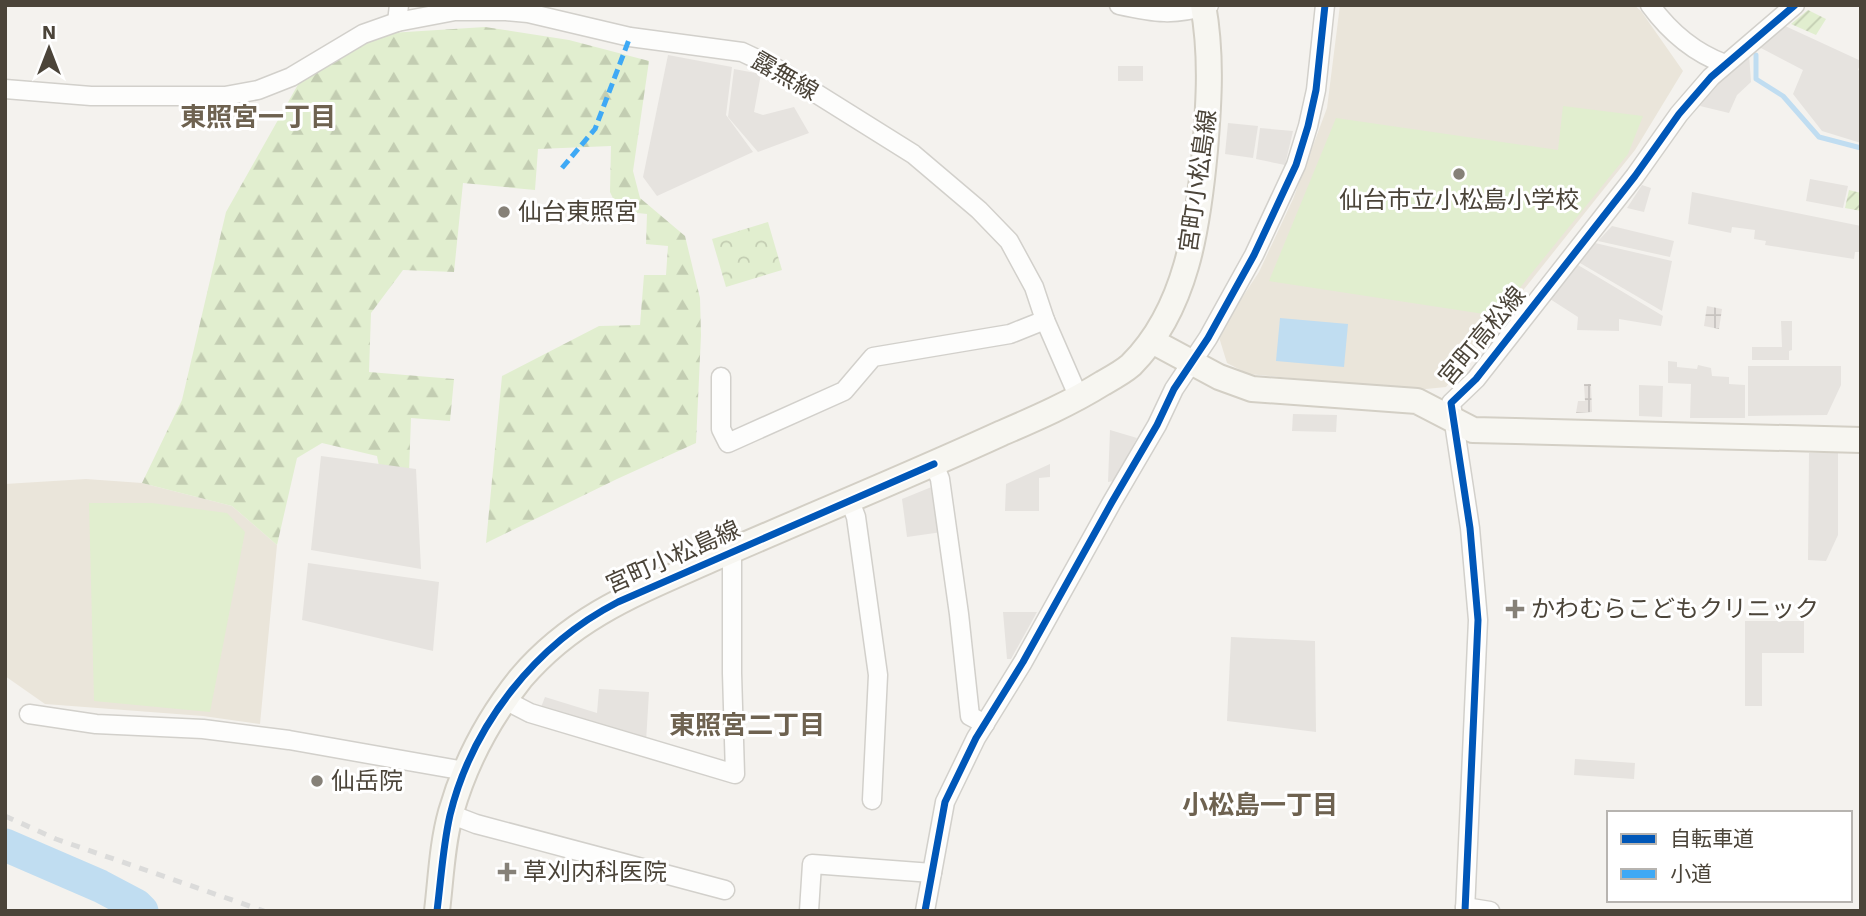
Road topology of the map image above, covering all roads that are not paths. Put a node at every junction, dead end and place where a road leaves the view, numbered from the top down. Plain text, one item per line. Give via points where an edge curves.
1 (1119, 5) edge
2 (1325, 5) edge
3 (1650, 5) edge
4 (1795, 5) edge
5 (1205, 6) edge
6 (398, 14) edge
7 (1725, 64) junction
8 (5, 89) edge
9 (1045, 320) junction
10 (1152, 341) junction
11 (1192, 363) junction
12 (721, 377) dead end
13 (1079, 398) junction
14 (1452, 418) junction
15 (1861, 440) edge
16 (934, 464) junction
17 (850, 501) junction
18 (732, 551) junction
19 (505, 700) junction
20 (29, 714) dead end
21 (985, 724) junction
22 (465, 771) junction
23 (872, 800) dead end
24 (450, 814) junction
25 (932, 873) junction
26 (725, 890) dead end
27 (1465, 909) edge
28 (438, 911) edge
29 (809, 911) edge
30 (925, 911) edge
31 (1490, 911) edge

1 - 5 street via 1152,13 1187,12
2 - 11 street via 1316,90 1296,165 1254,255
3 - 7 street via 1692,48
4 - 7 street, 宮町高松線
5 - 10 street, 宮町小松島線 via 1208,113 1199,206 1185,272
6 - 8 street, 露無線 via 291,78 258,90 225,96 92,96
6 - 9 street, 露無線 via 517,12 630,37 742,52 774,66 913,154 979,210 1009,240 1034,287
7 - 14 street, 宮町高松線 via 1679,114 1476,379 1451,403
9 - 12 street via 1010,334 873,357 844,391 728,443 721,429
9 - 13 street, 露無線
10 - 11 street
10 - 13 street, 宮町小松島線 via 1128,368
11 - 14 street via 1252,389 1417,401
11 - 21 street
13 - 16 street, 宮町小松島線
14 - 15 street via 1473,430
14 - 27 street, 宮町高松線 via 1470,528 1478,620
16 - 17 street, 宮町小松島線
16 - 21 street via 940,479 970,716
17 - 18 street, 宮町小松島線
17 - 23 street via 878,675
18 - 19 street, 宮町小松島線 via 579,625 544,654
18 - 19 street via 735,774 530,713
19 - 22 street, 宮町小松島線
20 - 22 street via 289,740
21 - 25 street via 945,802
22 - 24 street, 宮町小松島線
24 - 26 street
24 - 28 street, 宮町小松島線
25 - 29 street via 812,864
25 - 30 street
27 - 31 street

